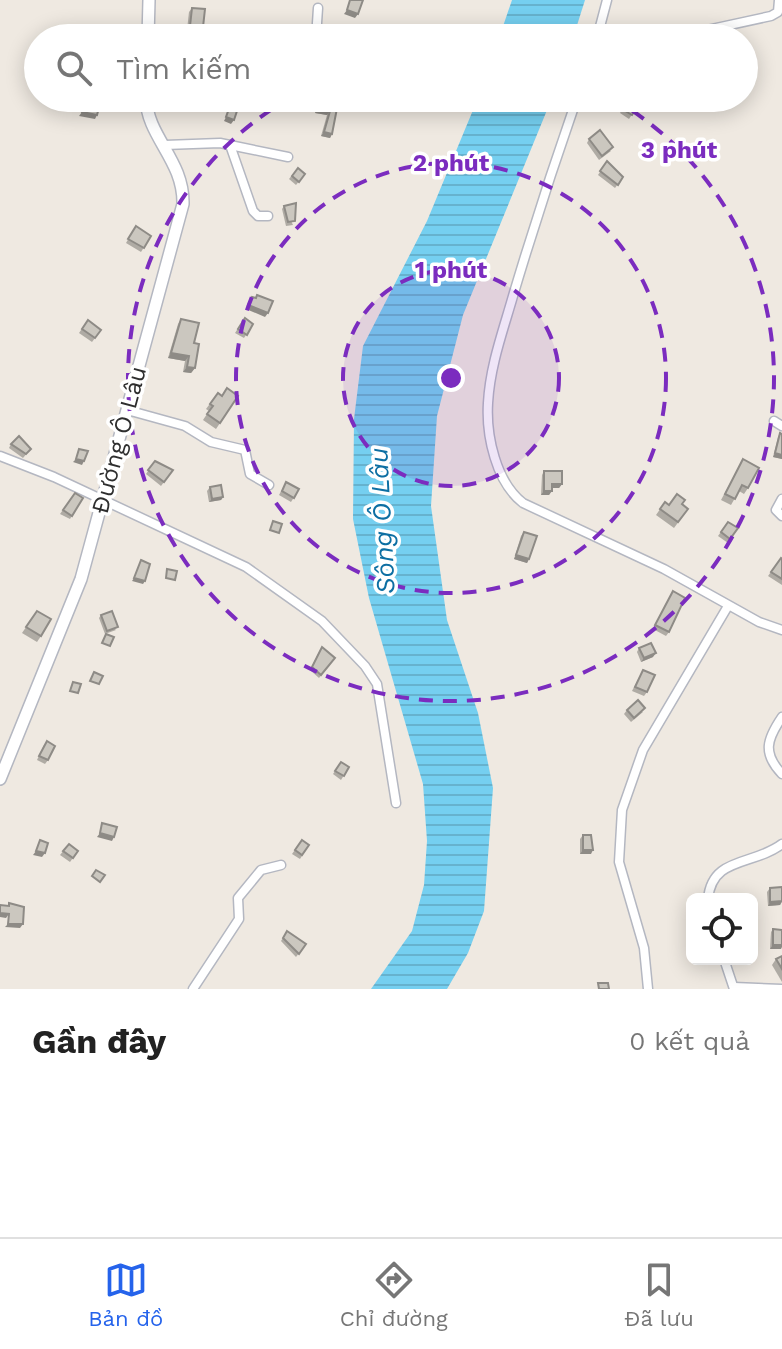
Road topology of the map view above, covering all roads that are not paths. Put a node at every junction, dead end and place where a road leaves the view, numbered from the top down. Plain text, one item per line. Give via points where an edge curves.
1 (149, 0) edge
2 (607, 0) edge
3 (779, 0) edge
4 (318, 8) dead end
5 (780, 12) edge
6 (148, 24) edge
7 (317, 24) edge
8 (601, 24) edge
9 (729, 24) edge
10 (149, 112) edge
11 (572, 112) edge
12 (165, 145) junction
13 (230, 145) junction
14 (288, 157) dead end
15 (268, 216) dead end
16 (127, 410) junction
17 (0, 456) edge
18 (269, 485) dead end
19 (782, 499) edge
20 (103, 500) junction
21 (782, 516) edge
22 (728, 606) junction
23 (782, 630) edge
24 (782, 717) edge
25 (782, 774) edge
26 (0, 779) edge
27 (396, 803) dead end
28 (782, 844) edge
29 (281, 865) dead end
30 (708, 893) edge
31 (726, 965) edge
32 (734, 988) edge
33 (193, 989) edge
34 (648, 989) edge
35 (782, 989) edge

1 - 6 main road
2 - 8 street
3 - 5 street
4 - 7 street
5 - 9 street
10 - 12 main road, Đường Ô Lâu
11 - 22 street via 494,362 488,405 493,451 512,492 523,503 664,569
12 - 13 street
12 - 16 main road, Đường Ô Lâu via 178,169 183,204
13 - 14 street
13 - 15 street via 253,211
16 - 18 street via 245,450 250,474
16 - 20 main road, Đường Ô Lâu
17 - 20 street
19 - 21 street via 776,510
20 - 26 main road, Đường Ô Lâu via 70,612
20 - 27 street via 246,567 300,603 345,644 381,695
22 - 23 street
22 - 34 street via 643,750 622,810 619,862 644,948
24 - 25 street via 767,747
28 - 30 street via 718,871
29 - 33 street via 261,870 238,898 239,919
31 - 32 street
32 - 35 street

